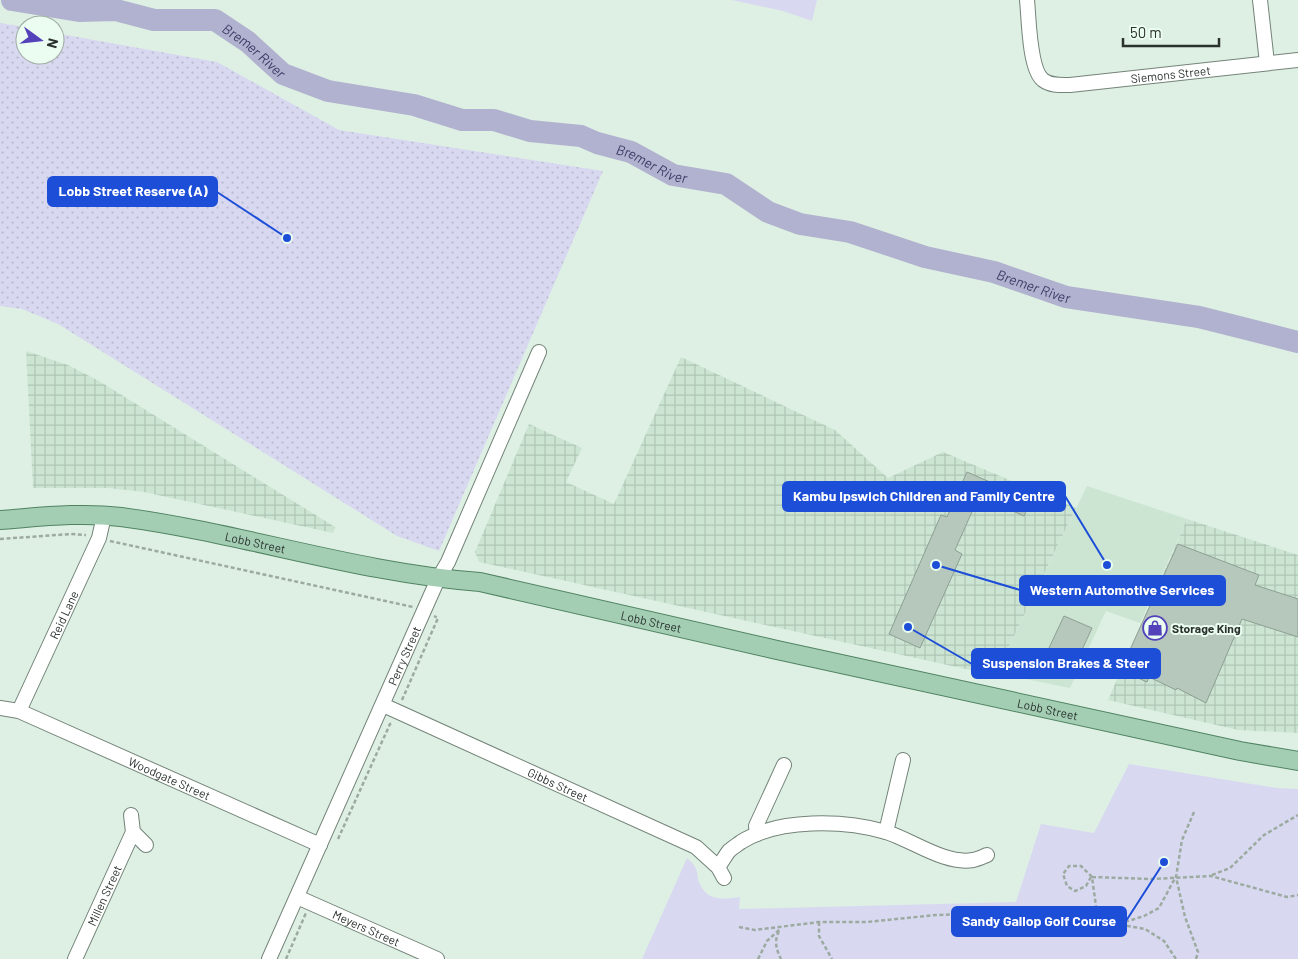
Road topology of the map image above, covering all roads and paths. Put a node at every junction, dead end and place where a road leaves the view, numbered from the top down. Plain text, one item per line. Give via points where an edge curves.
1 (1027, 0) edge
2 (1260, 0) edge
3 (1298, 60) edge
4 (1267, 64) junction
5 (539, 352) dead end
6 (104, 516) junction
7 (0, 520) edge
8 (99, 538) junction
9 (0, 539) edge
10 (438, 579) junction
11 (411, 606) dead end
12 (438, 618) dead end
13 (383, 705) junction
14 (0, 708) edge
15 (19, 711) junction
16 (397, 711) junction
17 (903, 760) dead end
18 (1298, 762) edge
19 (784, 765) dead end
20 (1194, 812) dead end
21 (131, 815) dead end
22 (1298, 815) edge
23 (133, 832) junction
24 (886, 832) junction
25 (757, 834) junction
26 (146, 845) dead end
27 (320, 845) junction
28 (335, 845) dead end
29 (987, 855) dead end
30 (1092, 876) junction
31 (1210, 876) junction
32 (1176, 877) junction
33 (1298, 895) edge
34 (297, 897) junction
35 (311, 902) junction
36 (1098, 921) junction
37 (819, 922) junction
38 (1118, 925) junction
39 (738, 927) dead end
40 (781, 928) junction
41 (75, 959) edge
42 (269, 959) edge
43 (286, 959) edge
44 (437, 959) edge
45 (758, 959) edge
46 (781, 959) edge
47 (832, 959) edge
48 (1176, 959) edge
49 (1196, 959) edge

1 - 4 street, Siemons Street via 1036,70 1044,82 1052,85
2 - 4 street
3 - 4 street, Siemons Street
5 - 10 street, Perry Street
6 - 7 main road, Lobb Street
6 - 8 street, Reid Lane
6 - 10 main road, Lobb Street via 165,524
8 - 9 path via 77,534
8 - 11 path
8 - 15 street, Reid Lane
10 - 13 street, Perry Street
10 - 18 main road, Lobb Street via 480,582 786,652
12 - 16 path
13 - 16 street, Gibbs Street
13 - 27 street, Perry Street
14 - 15 street, Woodgate Street
15 - 27 street, Woodgate Street
16 - 25 street, Gibbs Street via 696,847 721,872 730,850
16 - 28 path
17 - 24 street
19 - 25 street via 756,826
20 - 32 path via 1182,840
21 - 23 street
22 - 31 path via 1264,835 1230,868
23 - 26 street
23 - 41 street, Millen Street
24 - 25 street via 846,824 820,823
24 - 29 street via 951,858 972,860
27 - 34 street, Perry Street
30 - 30 path via 1081,866 1069,866 1063,874 1067,886 1076,891 1086,886
30 - 32 path
30 - 36 path
31 - 32 path
31 - 33 path via 1287,897
32 - 38 path via 1159,908
32 - 49 path via 1184,917 1198,952
34 - 35 street, Meyers Street
34 - 42 street, Perry Street
35 - 43 path
35 - 44 street, Meyers Street
36 - 37 path via 1022,912
36 - 38 path
37 - 40 path
37 - 47 path via 819,936
38 - 48 path via 1144,929 1158,937
39 - 40 path via 755,930
40 - 45 path via 767,941
40 - 46 path via 776,938

